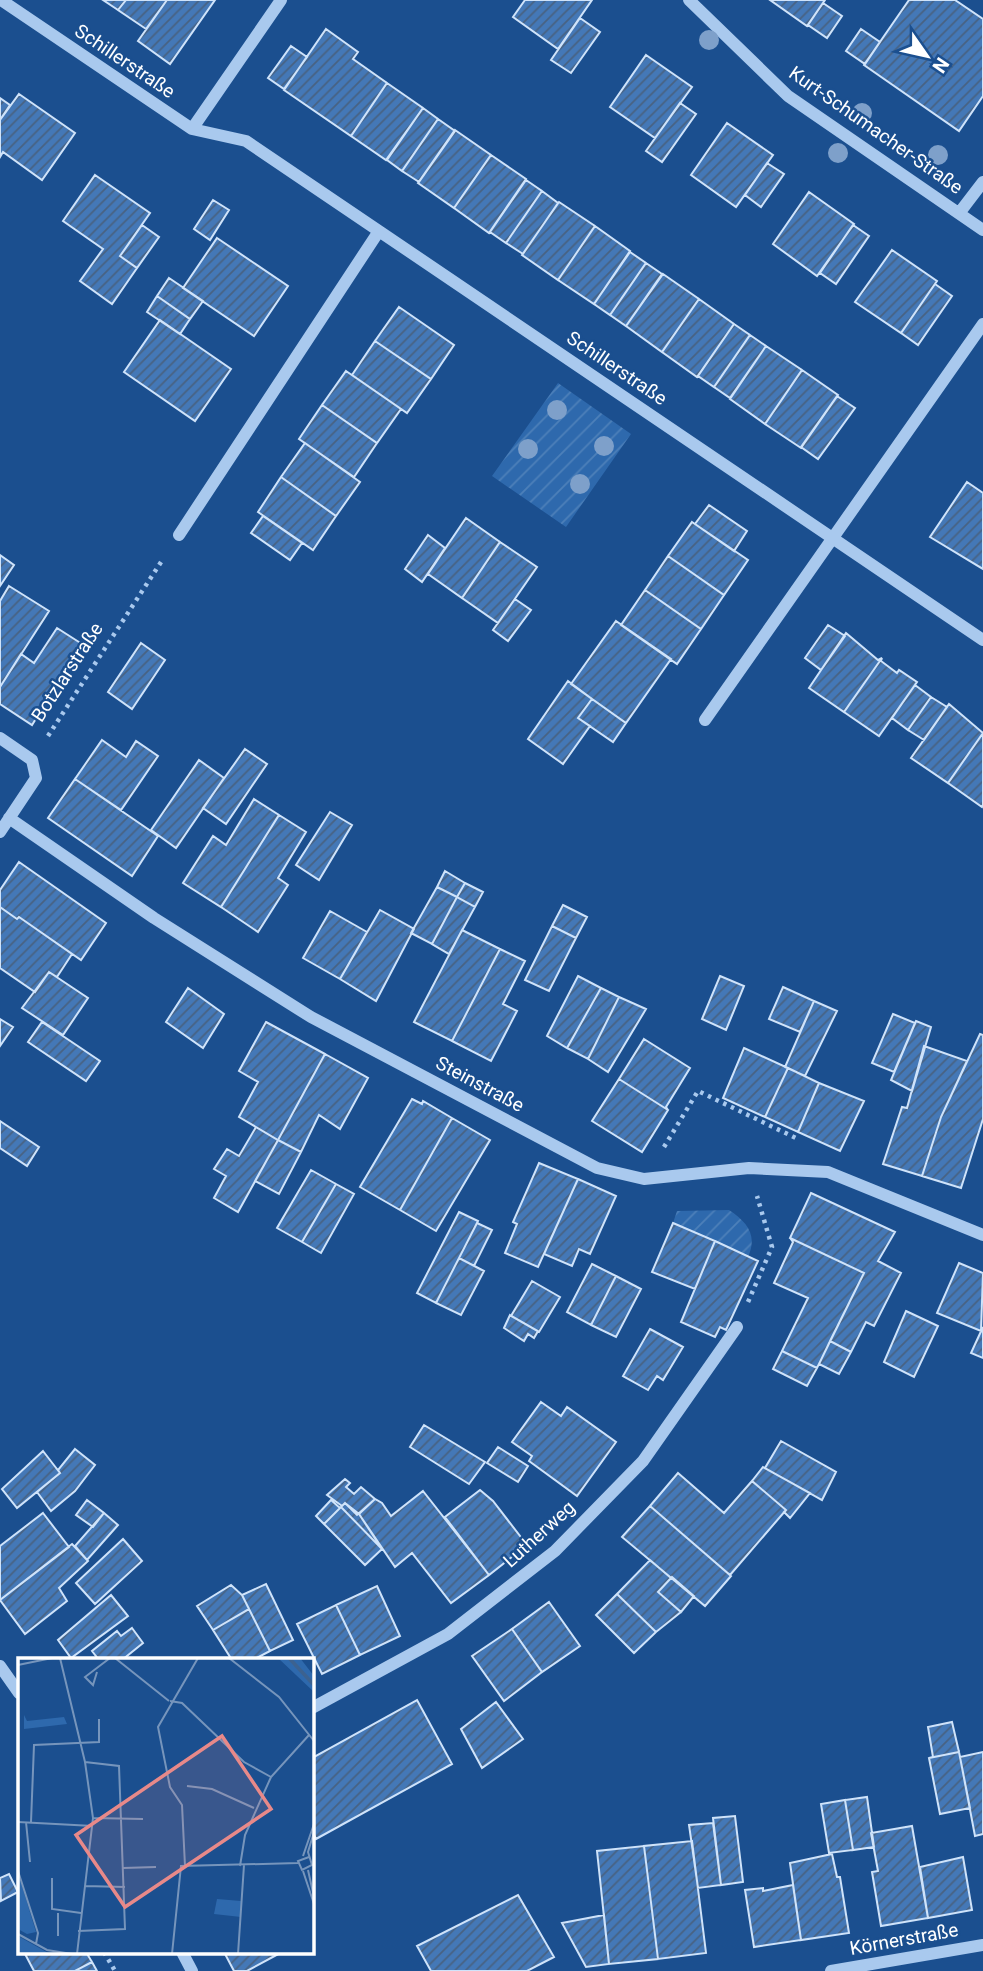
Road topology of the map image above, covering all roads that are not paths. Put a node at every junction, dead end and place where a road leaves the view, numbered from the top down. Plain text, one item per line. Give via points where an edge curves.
1 (1, 0) edge
2 (281, 0) edge
3 (689, 0) edge
4 (192, 129) junction
5 (983, 182) edge
6 (960, 212) junction
7 (983, 230) edge
8 (379, 231) junction
9 (983, 324) edge
10 (179, 535) road end
11 (835, 538) junction
12 (983, 640) edge
13 (705, 720) dead end
14 (0, 738) edge
15 (9, 818) junction
16 (0, 832) edge
17 (983, 1236) edge
18 (737, 1327) road end
19 (0, 1666) edge
20 (18, 1692) edge
21 (313, 1707) edge
22 (983, 1945) edge
23 (183, 1954) edge
24 (192, 1971) edge
25 (831, 1971) edge

1 - 4 street, Schillerstraße
2 - 4 street
3 - 6 street, Kurt-Schumacher-Straße via 788,96
4 - 8 street, Schillerstraße via 246,141
5 - 6 street
6 - 7 street, Kurt-Schumacher-Straße
8 - 10 street
8 - 11 street, Schillerstraße
9 - 11 street
11 - 12 street, Schillerstraße
11 - 13 street
14 - 15 street via 32,760 36,778
15 - 16 street
15 - 17 street, Steinstraße via 154,918 311,1017 597,1168 645,1179 749,1168 828,1172
18 - 21 street, Lutherweg via 643,1461 555,1550 447,1634
19 - 20 street
22 - 25 street, Körnerstraße
23 - 24 street

